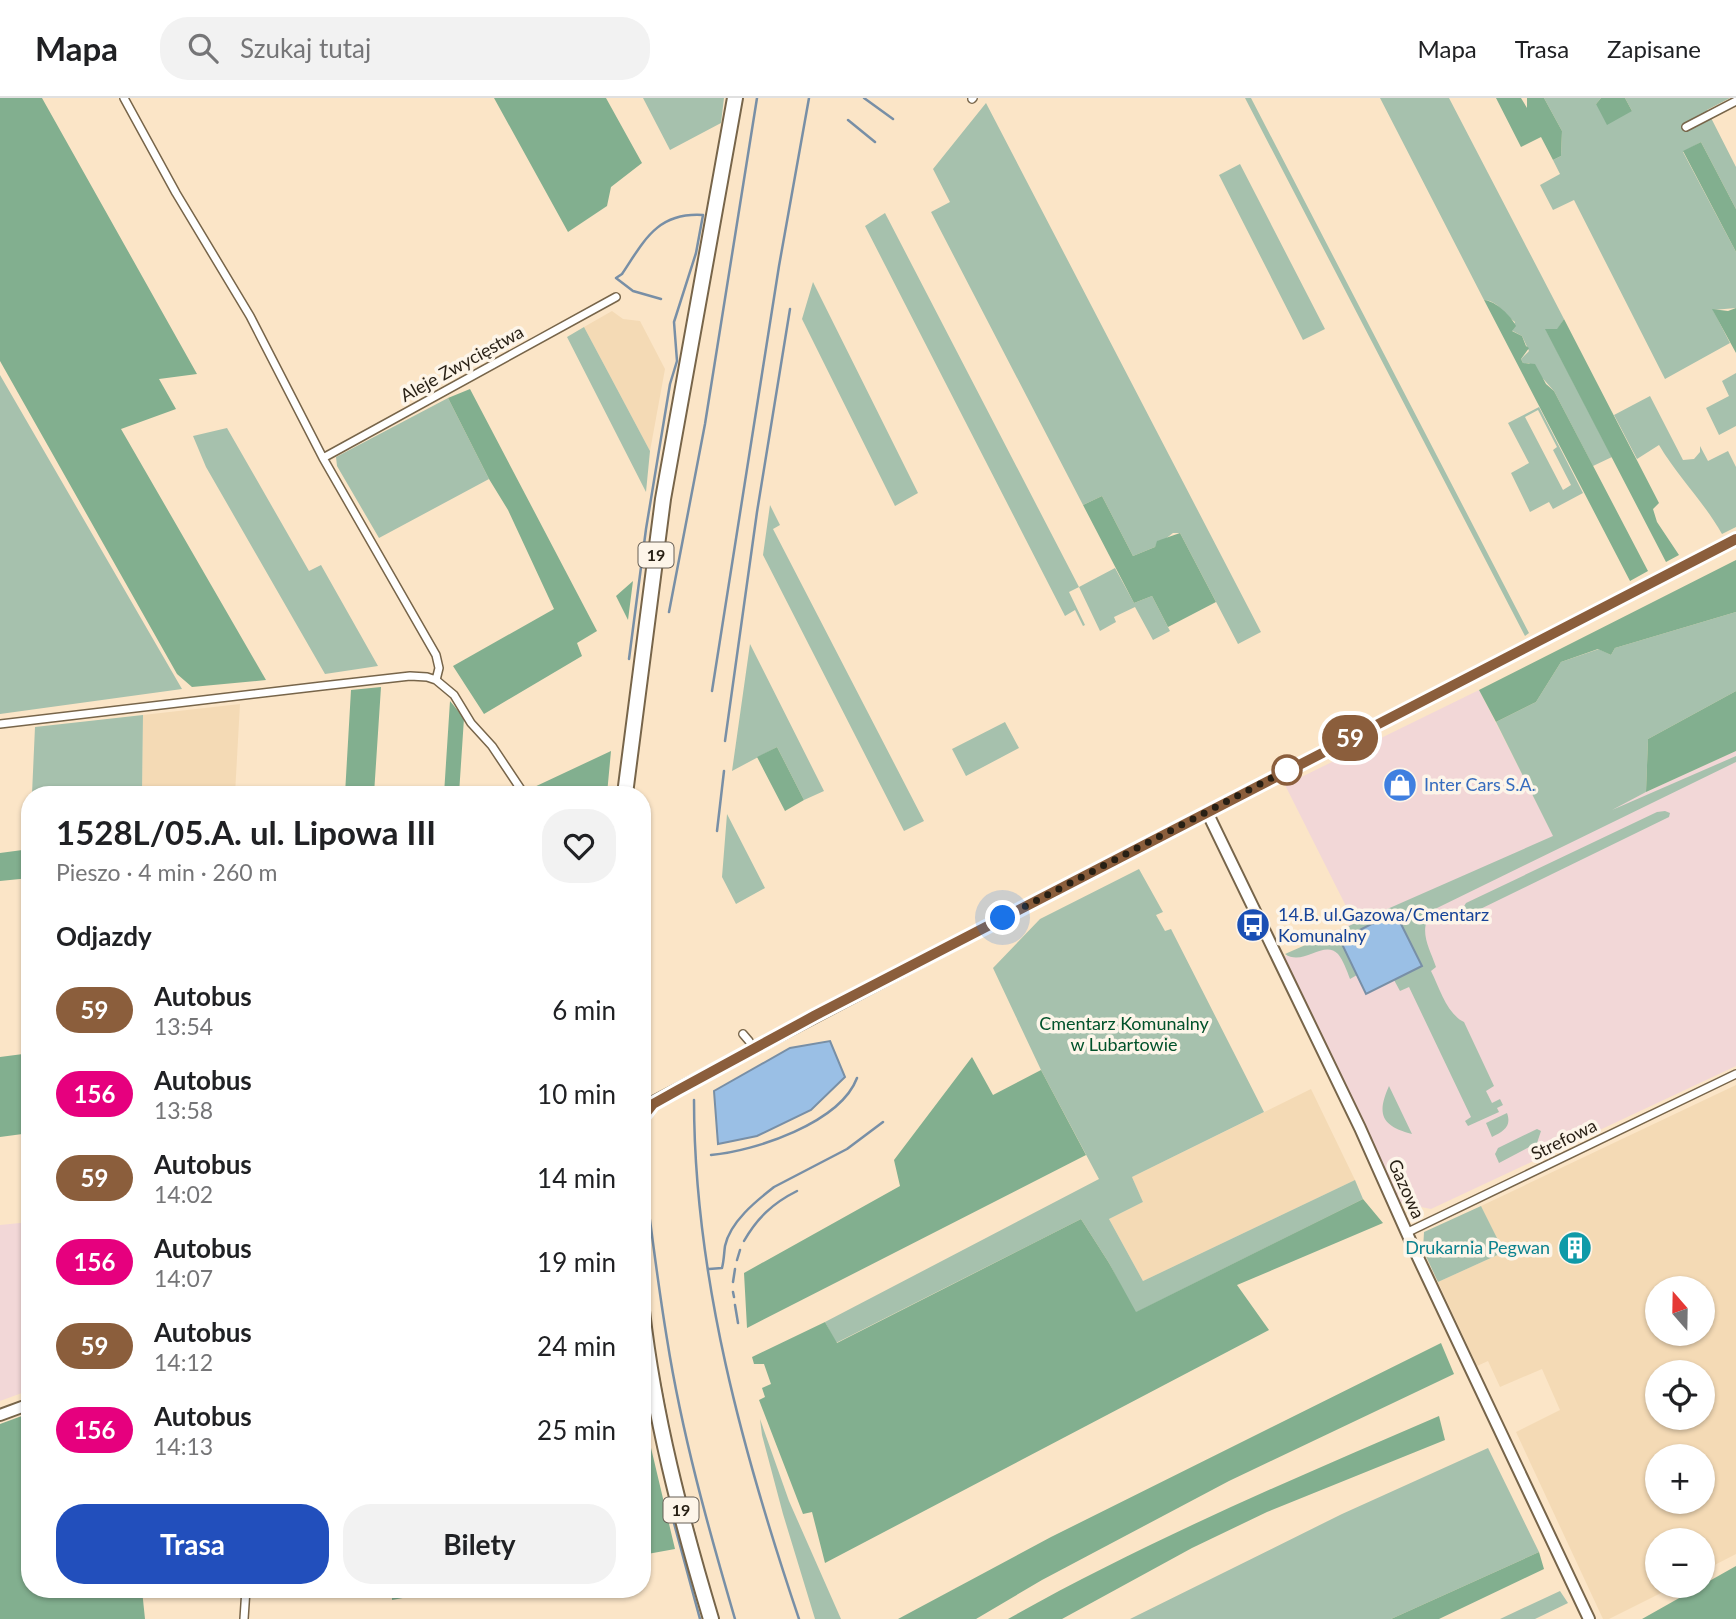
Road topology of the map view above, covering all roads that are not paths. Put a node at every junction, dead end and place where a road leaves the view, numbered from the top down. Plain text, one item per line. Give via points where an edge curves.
1 (124, 98) edge
2 (735, 98) edge
3 (1736, 101) edge
4 (1686, 127) dead end
5 (616, 297) dead end
6 (323, 458) junction
7 (1736, 539) edge
8 (436, 680) junction
9 (0, 724) edge
10 (519, 786) edge
11 (626, 786) edge
12 (1207, 812) junction
13 (743, 1034) dead end
14 (750, 1041) dead end
15 (1736, 1074) edge
16 (651, 1104) edge
17 (1406, 1233) junction
18 (651, 1391) edge
19 (21, 1407) edge
20 (0, 1415) edge
21 (245, 1598) edge
22 (244, 1619) edge
23 (711, 1619) edge
24 (1589, 1619) edge

1 - 6 street via 250,316
2 - 11 highway, 19 via 663,499
3 - 4 street
5 - 6 street, Aleje Zwycięstwa
6 - 8 street via 436,655
7 - 12 street
8 - 9 street via 410,676
8 - 10 street via 454,695
12 - 16 street
12 - 17 street, Gazowa
13 - 14 street
15 - 17 street, Strefowa
17 - 24 street, Gazowa
18 - 23 highway, 19
19 - 20 street
21 - 22 street

